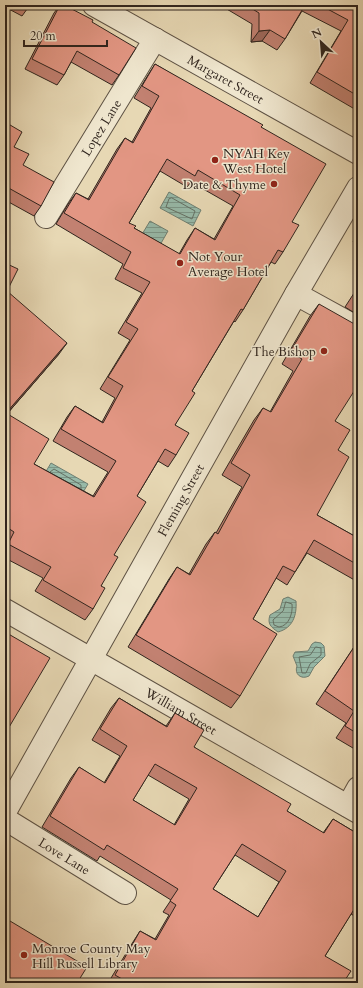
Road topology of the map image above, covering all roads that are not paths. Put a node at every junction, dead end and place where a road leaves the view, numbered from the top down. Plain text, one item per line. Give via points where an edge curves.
1 (94, 5) edge
2 (155, 39) junction
3 (358, 153) edge
4 (358, 188) edge
5 (46, 217) dead end
6 (296, 294) junction
7 (358, 328) edge
8 (5, 610) edge
9 (91, 660) junction
10 (355, 802) edge
11 (5, 812) edge
12 (5, 819) edge
13 (125, 893) dead end

1 - 2 street, Margaret Street
2 - 3 street, Margaret Street
2 - 5 street, Lopez Lane
4 - 6 street, Fleming Street
6 - 7 street
6 - 9 street, Fleming Street
8 - 9 street, William Street
9 - 10 street, William Street
9 - 11 street, Fleming Street
12 - 13 street, Love Lane

